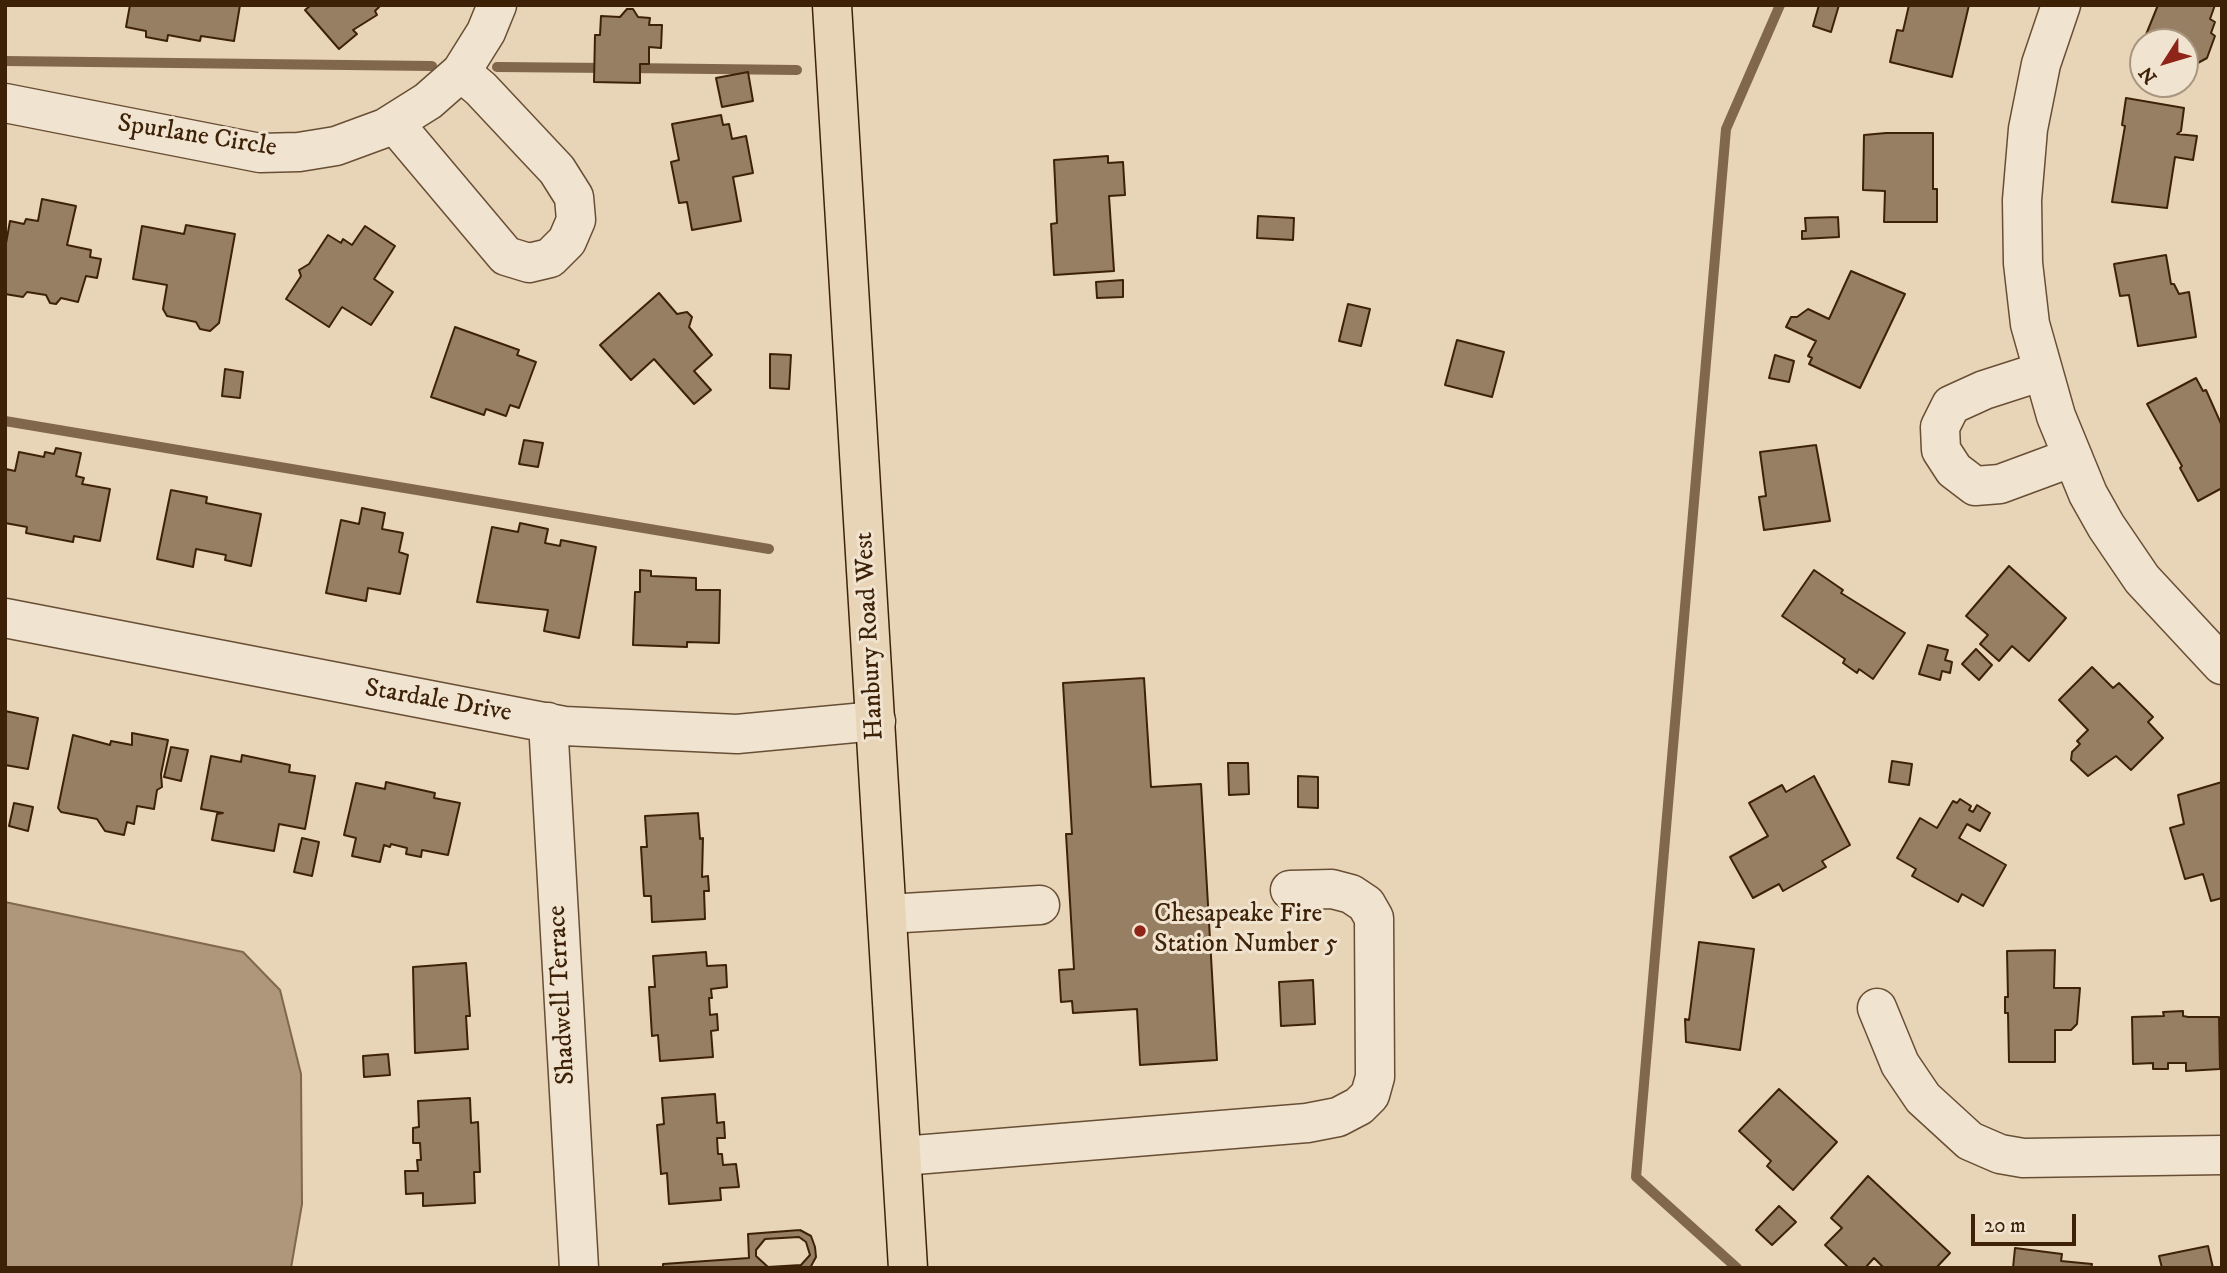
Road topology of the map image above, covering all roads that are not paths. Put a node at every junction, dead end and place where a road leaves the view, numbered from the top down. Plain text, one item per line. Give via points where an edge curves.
1 (497, 5) edge
2 (832, 5) edge
3 (2061, 5) edge
4 (461, 72) junction
5 (5, 103) edge
6 (394, 123) junction
7 (2043, 371) junction
8 (2073, 457) junction
9 (5, 618) edge
10 (2222, 665) edge
11 (876, 721) junction
12 (548, 722) junction
13 (1290, 890) dead end
14 (1040, 905) dead end
15 (887, 914) junction
16 (1877, 1008) dead end
17 (2222, 1155) edge
18 (902, 1156) junction
19 (579, 1268) edge
20 (908, 1268) edge

1 - 4 street, Spurlane Circle
2 - 11 main road, Hanbury Road West
3 - 7 street via 2041,64 2028,129 2022,200 2022,263 2030,324
4 - 6 street, Spurlane Circle
4 - 6 street via 557,170 573,197 576,220 567,241 550,258 529,263 506,256
5 - 6 street, Spurlane Circle via 260,153 336,146
7 - 8 street
7 - 8 street via 1951,405 1940,426 1941,450 1954,470 1975,486 2000,484
8 - 10 street via 2106,526 2143,579
9 - 12 street, Stardale Drive
11 - 12 street, Stardale Drive via 737,734
11 - 15 main road, Hanbury Road West
12 - 19 street, Shadwell Terrace
13 - 18 street via 1351,894 1366,904 1374,918 1374,1077 1370,1095 1359,1107 1339,1117 1307,1123
14 - 15 street
15 - 18 main road, Hanbury Road West
16 - 17 street via 1900,1064 1923,1098 1970,1141 2000,1154 2023,1158
18 - 20 main road, Hanbury Road West

